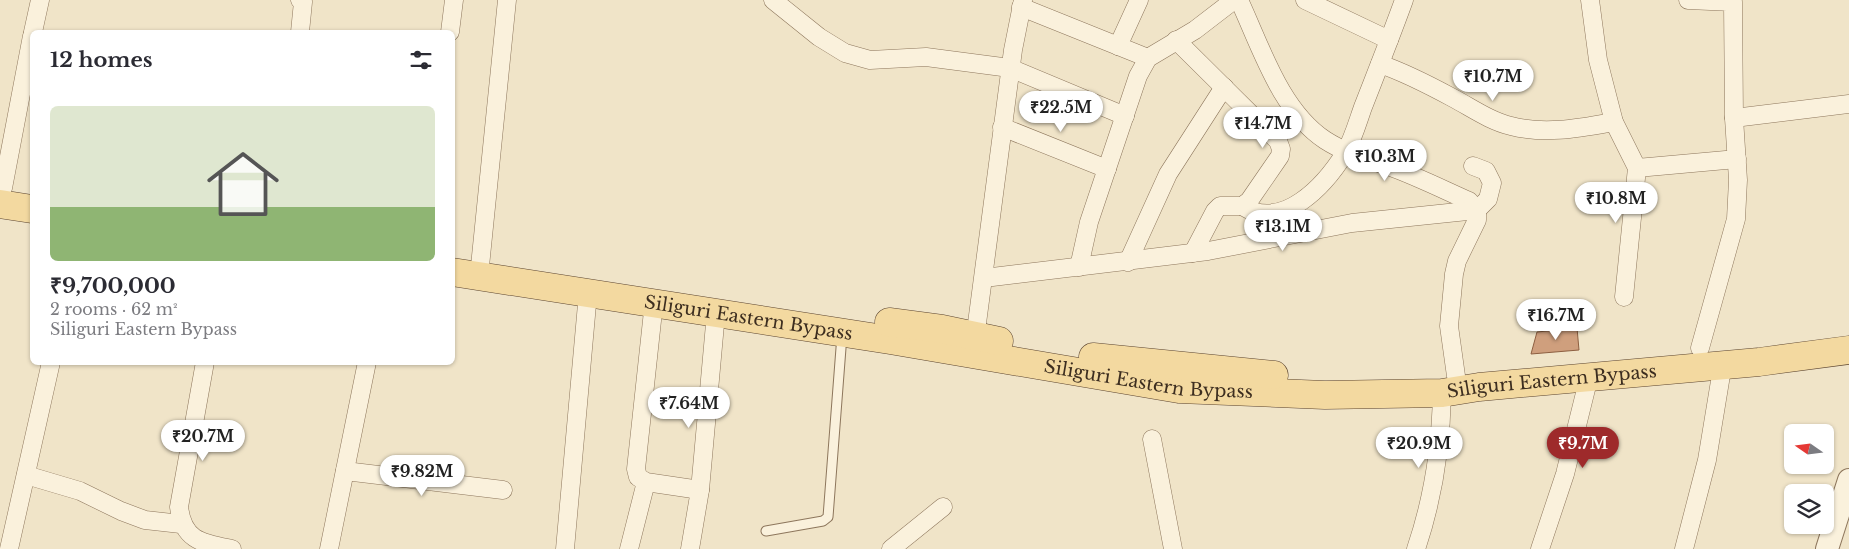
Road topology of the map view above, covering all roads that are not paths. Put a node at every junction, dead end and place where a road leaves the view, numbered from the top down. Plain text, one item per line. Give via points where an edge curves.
1 (40, 0) edge
2 (454, 0) edge
3 (507, 0) edge
4 (773, 0) edge
5 (1139, 0) edge
6 (1234, 0) edge
7 (1239, 0) edge
8 (1305, 0) edge
9 (1404, 0) edge
10 (1590, 0) edge
11 (1688, 0) edge
12 (302, 1) edge
13 (1733, 1) edge
14 (1022, 4) edge
15 (33, 30) edge
16 (300, 30) edge
17 (450, 30) edge
18 (1176, 40) junction
19 (1389, 40) junction
20 (30, 46) edge
21 (1118, 46) junction
22 (1148, 58) junction
23 (1380, 64) junction
24 (1010, 68) junction
25 (1224, 87) junction
26 (1849, 104) edge
27 (1125, 116) junction
28 (1734, 118) junction
29 (1002, 127) junction
30 (1620, 135) junction
31 (1346, 152) junction
32 (1737, 159) junction
33 (1474, 166) dead end
34 (1637, 168) junction
35 (1107, 169) junction
36 (30, 193) edge
37 (1, 194) edge
38 (1242, 206) junction
39 (30, 208) edge
40 (1477, 210) junction
41 (1193, 253) junction
42 (455, 255) edge
43 (1128, 262) junction
44 (480, 267) junction
45 (1079, 267) junction
46 (455, 271) edge
47 (984, 278) junction
48 (588, 293) junction
49 (1624, 297) dead end
50 (654, 302) junction
51 (716, 313) junction
52 (842, 332) junction
53 (1849, 333) edge
54 (974, 346) junction
55 (1700, 348) junction
56 (1849, 350) edge
57 (1723, 364) junction
58 (50, 365) edge
59 (204, 365) edge
60 (365, 365) edge
61 (1589, 377) junction
62 (1449, 385) junction
63 (1152, 439) dead end
64 (345, 471) junction
65 (26, 475) junction
66 (1849, 480) edge
67 (646, 482) junction
68 (503, 490) dead end
69 (700, 490) junction
70 (943, 507) dead end
71 (181, 524) junction
72 (766, 531) dead end
73 (9, 549) edge
74 (232, 549) edge
75 (329, 549) edge
76 (564, 549) edge
77 (629, 549) edge
78 (690, 549) edge
79 (892, 549) edge
80 (1173, 549) edge
81 (1416, 549) edge
82 (1540, 549) edge
83 (1684, 549) edge
84 (1827, 549) edge

1 - 15 street
2 - 17 street
3 - 44 street
4 - 24 street via 845,53 870,60 926,57
5 - 21 street
6 - 18 street via 1195,30
7 - 31 street via 1289,103 1304,122
8 - 19 street
9 - 19 street
10 - 30 street via 1598,60
11 - 13 street
12 - 16 street
13 - 28 street
14 - 21 street
14 - 24 street
18 - 22 street
18 - 25 street
19 - 23 street
20 - 37 street
21 - 22 street
22 - 27 street via 1138,76
23 - 30 street via 1406,73 1485,117 1511,126
23 - 31 street
24 - 27 street
24 - 29 street
25 - 38 street via 1278,141 1281,149 1276,163
25 - 43 street via 1168,174
26 - 28 street
27 - 35 street
28 - 32 street
29 - 35 street
29 - 47 street
30 - 34 street
31 - 38 street via 1324,182 1303,201 1277,212 1258,214
31 - 40 street via 1469,201
32 - 34 street
32 - 55 street via 1736,218
33 - 40 street via 1486,171 1492,183 1488,198
34 - 49 street
35 - 45 street via 1085,235
36 - 37 main road
37 - 39 main road
38 - 41 street via 1220,206
40 - 41 street via 1352,223
40 - 62 street via 1477,220 1456,261 1449,326
41 - 43 street
42 - 44 main road, Siliguri Eastern Bypass
43 - 45 street
44 - 46 main road, Siliguri Eastern Bypass
44 - 48 main road, Siliguri Eastern Bypass
44 - 54 main road, Siliguri Eastern Bypass via 942,329
45 - 47 street
47 - 54 street
48 - 50 main road, Siliguri Eastern Bypass
48 - 76 street
50 - 51 main road, Siliguri Eastern Bypass
50 - 67 street via 636,469 638,477
51 - 52 main road, Siliguri Eastern Bypass
51 - 69 street
52 - 54 main road, Siliguri Eastern Bypass
52 - 72 lane via 828,517 823,521
53 - 55 main road, Siliguri Eastern Bypass via 1728,348
54 - 62 main road, Siliguri Eastern Bypass via 1100,367 1325,395
55 - 62 main road, Siliguri Eastern Bypass
56 - 57 main road, Siliguri Eastern Bypass
57 - 61 main road, Siliguri Eastern Bypass
57 - 83 street via 1707,460
58 - 65 street
59 - 71 street via 179,507
60 - 64 street
61 - 62 main road, Siliguri Eastern Bypass via 1479,387
61 - 82 street via 1565,474
62 - 81 street via 1435,477
63 - 80 street
64 - 68 street
64 - 75 street
65 - 71 street via 80,491 145,520
65 - 73 street
66 - 84 street
67 - 69 street
67 - 77 street
69 - 78 street
70 - 79 street
71 - 74 street via 190,535

